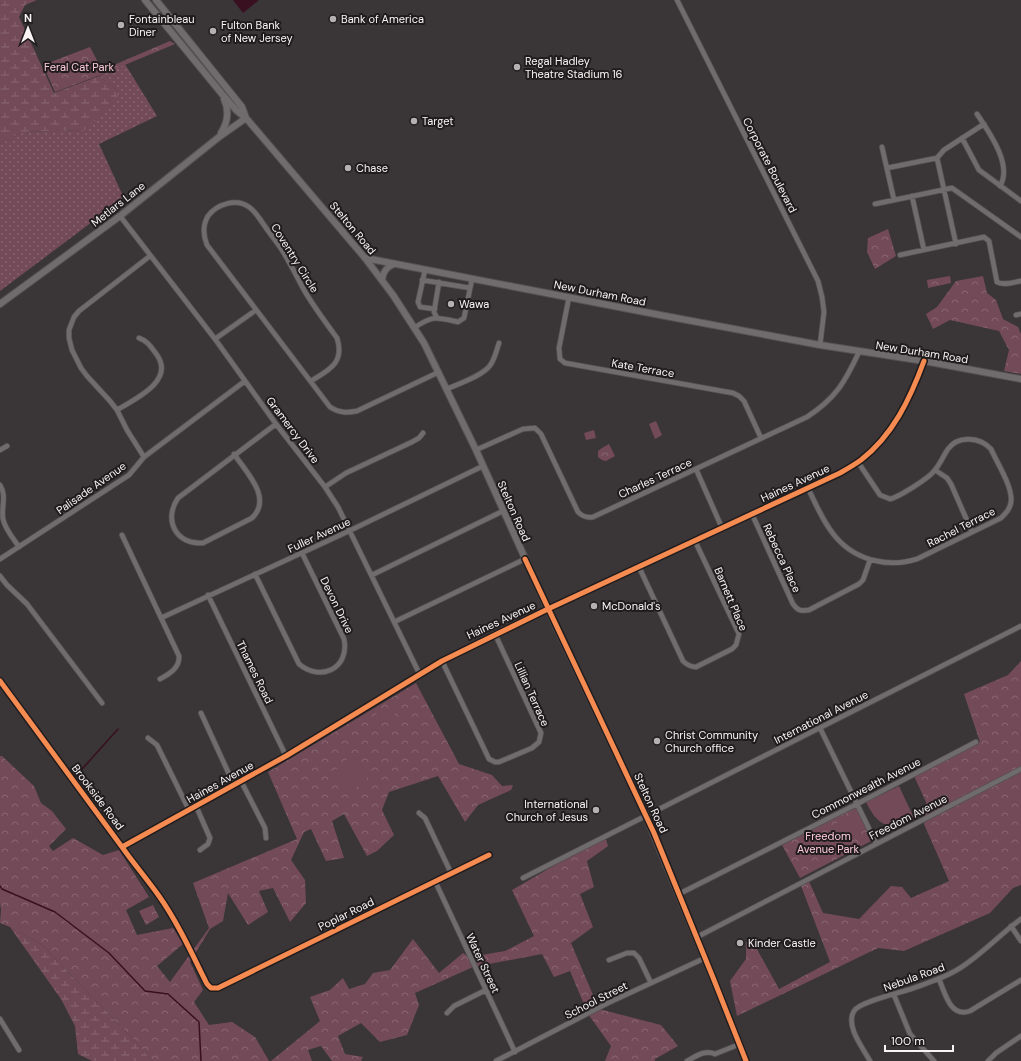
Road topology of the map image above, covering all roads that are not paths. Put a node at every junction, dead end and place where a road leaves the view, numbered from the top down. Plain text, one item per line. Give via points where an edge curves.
1 (145, 0) edge
2 (156, 0) edge
3 (677, 0) edge
4 (222, 94) junction
5 (977, 114) dead end
6 (246, 118) junction
7 (984, 124) junction
8 (219, 137) junction
9 (962, 138) junction
10 (882, 147) dead end
11 (937, 158) junction
12 (887, 168) junction
13 (1000, 186) junction
14 (944, 189) junction
15 (912, 196) junction
16 (894, 200) junction
17 (1021, 201) edge
18 (875, 204) dead end
19 (120, 216) junction
20 (1021, 237) edge
21 (956, 244) junction
22 (924, 250) junction
23 (900, 255) dead end
24 (150, 256) junction
25 (365, 258) junction
26 (395, 264) junction
27 (425, 270) junction
28 (472, 279) junction
29 (382, 280) junction
30 (422, 280) junction
31 (1021, 280) edge
32 (439, 282) junction
33 (470, 288) junction
34 (569, 297) junction
35 (0, 304) edge
36 (435, 309) junction
37 (256, 310) junction
38 (437, 318) junction
39 (414, 328) junction
40 (139, 338) dead end
41 (215, 339) junction
42 (499, 343) dead end
43 (820, 345) junction
44 (859, 352) junction
45 (924, 361) junction
46 (439, 372) junction
47 (1021, 379) edge
48 (245, 381) junction
49 (311, 381) junction
50 (447, 389) junction
51 (117, 410) junction
52 (276, 424) junction
53 (423, 432) dead end
54 (761, 438) junction
55 (7, 446) dead end
56 (0, 450) edge
57 (476, 450) junction
58 (234, 454) junction
59 (144, 457) junction
60 (858, 462) junction
61 (483, 466) junction
62 (696, 469) junction
63 (935, 470) junction
64 (0, 485) edge
65 (325, 487) junction
66 (808, 488) junction
67 (503, 511) junction
68 (752, 514) junction
69 (722, 528) junction
70 (350, 531) junction
71 (972, 532) junction
72 (122, 535) dead end
73 (695, 541) junction
74 (19, 547) junction
75 (302, 553) junction
76 (0, 559) edge
77 (525, 559) junction
78 (870, 560) junction
79 (639, 567) junction
80 (255, 574) junction
81 (372, 574) junction
82 (0, 576) edge
83 (208, 595) junction
84 (548, 609) junction
85 (161, 618) junction
86 (394, 622) junction
87 (1021, 626) edge
88 (496, 634) junction
89 (442, 661) junction
90 (420, 675) junction
91 (160, 679) dead end
92 (0, 682) edge
93 (102, 703) dead end
94 (201, 713) dead end
95 (820, 728) junction
96 (148, 738) dead end
97 (976, 742) dead end
98 (286, 756) junction
99 (1021, 769) edge
100 (241, 782) junction
101 (234, 785) junction
102 (857, 804) junction
103 (196, 806) junction
104 (189, 810) junction
105 (419, 813) dead end
106 (646, 816) junction
107 (266, 838) dead end
108 (876, 843) junction
109 (122, 847) junction
110 (200, 850) dead end
111 (489, 855) dead end
112 (451, 873) junction
113 (523, 878) dead end
114 (435, 881) junction
115 (679, 894) junction
116 (1021, 919) edge
117 (1012, 926) junction
118 (696, 937) junction
119 (1021, 941) edge
120 (705, 958) junction
121 (609, 960) dead end
122 (939, 978) junction
123 (1021, 980) edge
124 (651, 983) junction
125 (211, 988) joint
126 (486, 990) junction
127 (894, 995) junction
128 (447, 1012) dead end
129 (0, 1019) edge
130 (1021, 1036) edge
131 (740, 1044) junction
132 (19, 1050) dead end
133 (514, 1052) junction
134 (496, 1061) edge
135 (687, 1061) edge
136 (746, 1061) edge
137 (870, 1061) edge
138 (934, 1061) edge
139 (988, 1061) edge

1 - 4 main road, Stelton Road
2 - 6 main road, Stelton Road via 242,107
3 - 43 street, Corporate Boulevard via 818,281 824,312
4 - 6 main road, Stelton Road
4 - 8 main road via 227,117
5 - 7 street
6 - 8 main road, Metlars Lane
6 - 25 main road, Stelton Road
7 - 9 street
7 - 13 street via 999,151 1004,176
8 - 19 main road, Metlars Lane
9 - 11 street
9 - 13 street via 980,170
10 - 12 street
11 - 12 street
11 - 14 street
12 - 16 street
13 - 17 street
14 - 15 street
14 - 20 street via 956,190
14 - 21 street
15 - 16 street
15 - 22 street
16 - 18 street
19 - 24 street, Gramercy Drive
19 - 35 main road, Metlars Lane
21 - 22 street
21 - 31 street via 987,239 998,282 1003,284
22 - 23 street
24 - 41 street, Gramercy Drive
24 - 51 street via 80,311 74,317 69,330 72,350 81,368
25 - 26 main road, New Durham Road
25 - 29 main road, Stelton Road
26 - 27 main road, New Durham Road
26 - 29 main road via 384,271
27 - 28 main road, New Durham Road
27 - 30 street
28 - 33 street
28 - 34 main road, New Durham Road
29 - 39 main road, Stelton Road
30 - 32 street
30 - 36 street via 418,302 420,307
32 - 33 street
32 - 36 street
33 - 38 street via 464,318 458,322
34 - 43 main road, New Durham Road
34 - 54 street, Kate Terrace via 560,348 560,359 565,363 733,393 744,400
36 - 38 street
37 - 41 street
37 - 49 street, Coventry Circle
37 - 49 street, Coventry Circle via 204,238 205,221 210,214 229,203 249,206 255,213 337,338 338,360 333,367
38 - 39 street via 425,320
39 - 46 main road, Stelton Road
40 - 51 street via 148,343 160,360 161,373 151,388
41 - 48 street, Gramercy Drive
42 - 50 street via 489,367
43 - 44 main road, New Durham Road
44 - 45 main road, New Durham Road
44 - 54 street, Charles Terrace via 848,377 822,407 807,417
45 - 47 main road, New Durham Road
45 - 60 street, Haines Avenue via 913,391 896,421 878,444
46 - 49 street, Coventry Circle via 357,411 346,413 330,408
46 - 50 main road, Stelton Road
48 - 52 street, Gramercy Drive
48 - 59 street, Palisade Avenue
50 - 57 main road, Stelton Road
51 - 59 street
52 - 58 street
52 - 65 street, Gramercy Drive
53 - 65 street via 412,442 346,473
54 - 62 street, Charles Terrace
55 - 56 street
57 - 61 main road, Stelton Road
57 - 62 street, Charles Terrace via 523,429 538,429 578,512 587,518
58 - 58 street via 174,503 174,526 177,533 186,541 203,543 256,514 260,506 259,492
59 - 74 street, Palisade Avenue via 129,475
60 - 63 street, Rachel Terrace via 880,495 890,499 902,495
60 - 66 street, Haines Avenue via 840,474
61 - 67 main road, Stelton Road
61 - 70 street, Fuller Avenue
62 - 69 street
63 - 71 street via 951,484
63 - 71 street, Rachel Terrace via 948,448 962,440 976,439 991,449 1009,489 1011,502 1001,518
64 - 74 street via 4,494 6,528
65 - 70 street, Gramercy Drive
66 - 68 street, Haines Avenue
66 - 78 street, Rachel Terrace via 835,537 854,554
67 - 77 main road, Stelton Road
67 - 81 street
68 - 69 street, Haines Avenue
68 - 78 street, Rebecca Place via 793,604 802,611 809,610 859,584
69 - 73 street, Haines Avenue
70 - 75 street, Fuller Avenue
70 - 81 street, Gramercy Drive
71 - 78 street, Rachel Terrace via 907,562
72 - 85 street
73 - 79 street, Haines Avenue
73 - 79 street, Barnett Place via 739,634 732,649 696,667 683,661
74 - 76 street, Palisade Avenue
75 - 80 street, Fuller Avenue
75 - 80 street, Devon Drive via 344,639 344,657 332,670 314,672 299,664
77 - 84 main road, Stelton Road
77 - 86 street
79 - 84 street, Haines Avenue
80 - 83 street, Fuller Avenue
81 - 86 street, Gramercy Drive
82 - 93 street via 27,604
83 - 85 street, Fuller Avenue
83 - 98 street, Thames Road
84 - 88 street, Haines Avenue
84 - 106 main road, Stelton Road
85 - 91 street via 180,661 170,673
86 - 90 street, Gramercy Drive
87 - 95 street, International Avenue
88 - 89 street, Haines Avenue
88 - 89 street, Lillian Terrace via 541,733 540,742 532,748 499,762 489,759
89 - 90 street, Haines Avenue
90 - 98 street, Haines Avenue
92 - 109 street, Brookside Road
94 - 101 street
95 - 102 street
95 - 106 street, International Avenue
96 - 104 street via 157,745
97 - 102 street, Commonwealth Avenue
98 - 100 street, Haines Avenue
99 - 108 street, Freedom Avenue
100 - 101 street, Haines Avenue
100 - 107 street via 265,828
101 - 103 street, Haines Avenue
102 - 108 street
102 - 115 street, Commonwealth Avenue
103 - 104 street, Haines Avenue
103 - 110 street via 210,838 208,844
104 - 109 street, Haines Avenue
105 - 112 street via 425,818
106 - 113 street, International Avenue
106 - 115 main road, Stelton Road
108 - 118 street, Freedom Avenue
109 - 125 street, Brookside Road via 159,896
111 - 112 street, Poplar Road
112 - 114 street, Poplar Road
114 - 125 street, Poplar Road via 218,988
114 - 126 street, Water Street
115 - 118 main road, Stelton Road
116 - 117 street, Nebula Road
117 - 119 street
117 - 122 street, Nebula Road via 966,964
118 - 120 main road, Stelton Road
120 - 124 street, School Street
120 - 131 main road, Stelton Road
121 - 124 street via 634,953
122 - 123 street via 951,1006 962,1013 970,1011
122 - 127 street, Nebula Road
124 - 133 street, School Street
126 - 128 street
126 - 133 street, Water Street
127 - 137 street, Nebula Road via 860,1005 853,1012 852,1027
127 - 138 street via 910,1034
129 - 132 street
130 - 139 street
131 - 135 street via 715,1054 705,1052
131 - 136 main road, Stelton Road
133 - 134 street, School Street

